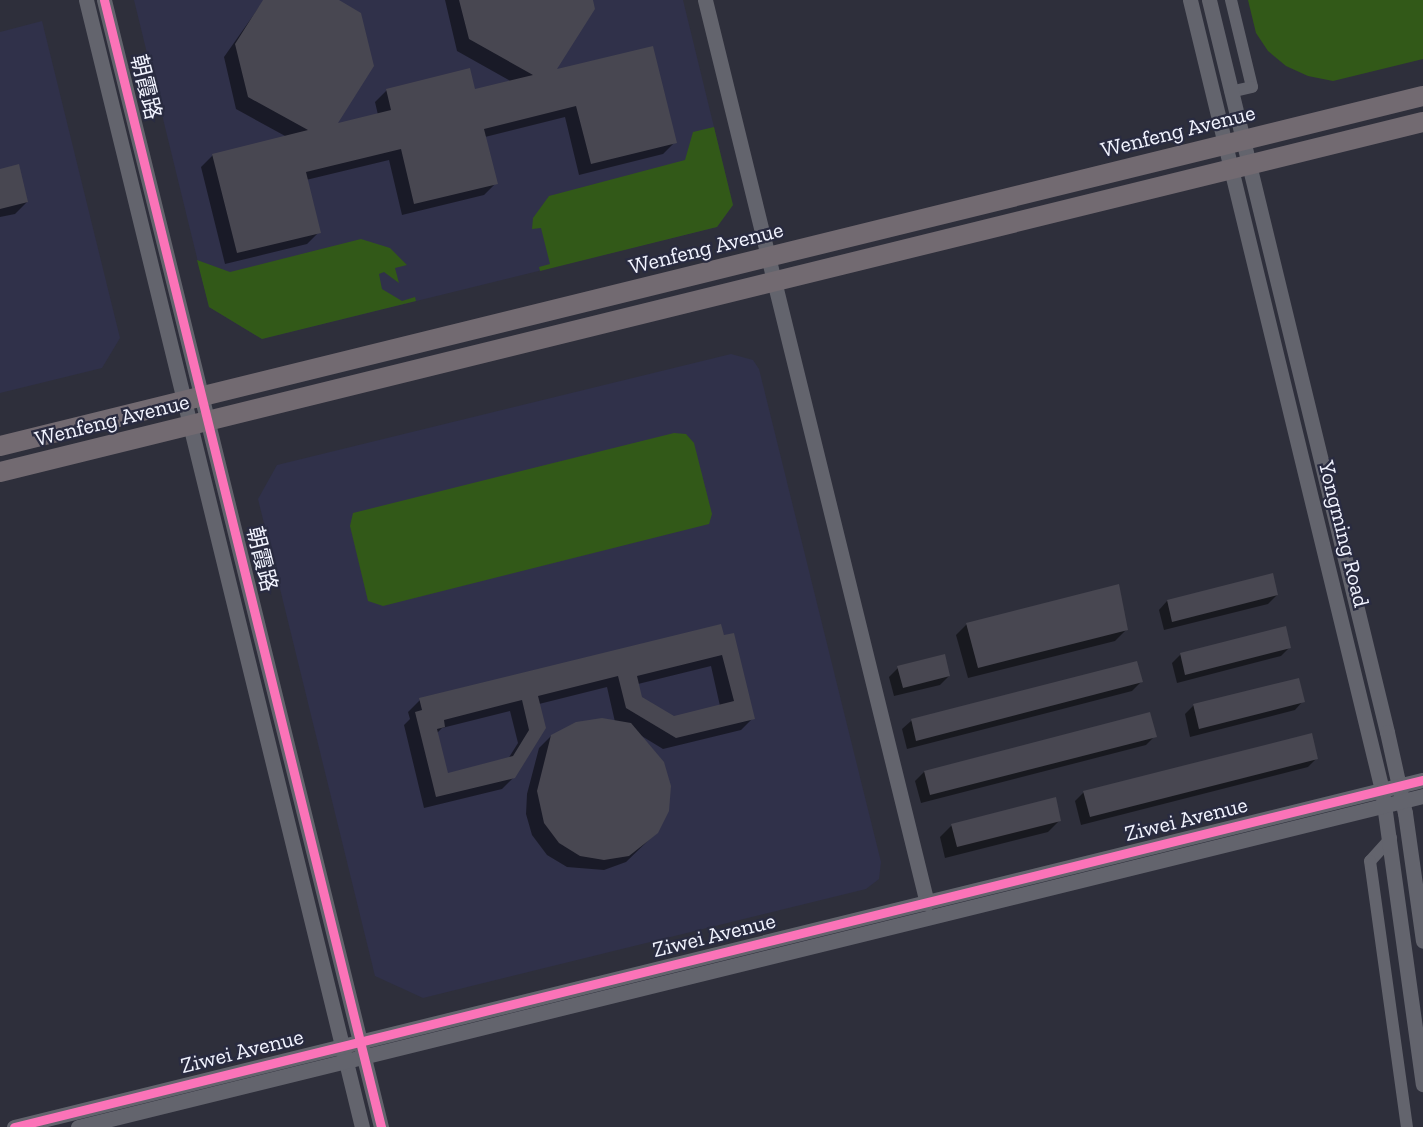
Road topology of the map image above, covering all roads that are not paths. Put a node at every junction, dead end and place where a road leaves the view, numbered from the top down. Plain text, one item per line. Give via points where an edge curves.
1 (86, 0) edge
2 (105, 0) edge
3 (705, 0) edge
4 (1190, 0) edge
5 (1209, 0) edge
6 (1231, 0) edge
7 (1231, 92) junction
8 (1423, 96) edge
9 (1423, 122) edge
10 (1234, 142) junction
11 (1240, 167) junction
12 (768, 257) junction
13 (774, 283) junction
14 (193, 399) junction
15 (199, 424) junction
16 (0, 446) edge
17 (0, 472) edge
18 (1423, 780) edge
19 (1401, 794) junction
20 (1423, 796) edge
21 (1383, 798) junction
22 (1391, 838) junction
23 (927, 903) junction
24 (1423, 941) edge
25 (362, 1050) junction
26 (344, 1054) junction
27 (1423, 1084) edge
28 (14, 1127) edge
29 (78, 1127) edge
30 (362, 1127) edge
31 (381, 1127) edge
32 (1407, 1127) edge

1 - 14 street, 朝霞路
2 - 14 street, 朝霞路
3 - 12 street
4 - 10 street, Yongming Road
5 - 7 street, Yongming Road
6 - 7 street via 1252,87
7 - 10 street, Yongming Road
8 - 10 main road, Wenfeng Avenue
9 - 11 main road, Wenfeng Avenue
10 - 11 street, Yongming Road
10 - 12 main road, Wenfeng Avenue
11 - 13 main road, Wenfeng Avenue
11 - 19 street, Yongming Road
11 - 21 street, Yongming Road
12 - 13 street
12 - 14 main road, Wenfeng Avenue
13 - 15 main road, Wenfeng Avenue
13 - 23 street
14 - 15 street, 朝霞路
14 - 16 main road, Wenfeng Avenue
15 - 17 main road, Wenfeng Avenue
15 - 25 street, 朝霞路
15 - 26 street, 朝霞路
18 - 19 street, Ziwei Avenue
19 - 20 street, Ziwei Avenue
19 - 21 street, Ziwei Avenue
19 - 24 street, Yongming Road
21 - 22 street, Yongming Road
21 - 23 street, Ziwei Avenue
21 - 25 street, Ziwei Avenue
22 - 27 street, Yongming Road
22 - 32 street via 1370,861
23 - 25 street, Ziwei Avenue
25 - 26 street, Ziwei Avenue
25 - 31 street, 朝霞路
26 - 28 street, Ziwei Avenue
26 - 29 street, Ziwei Avenue
26 - 30 street, 朝霞路

